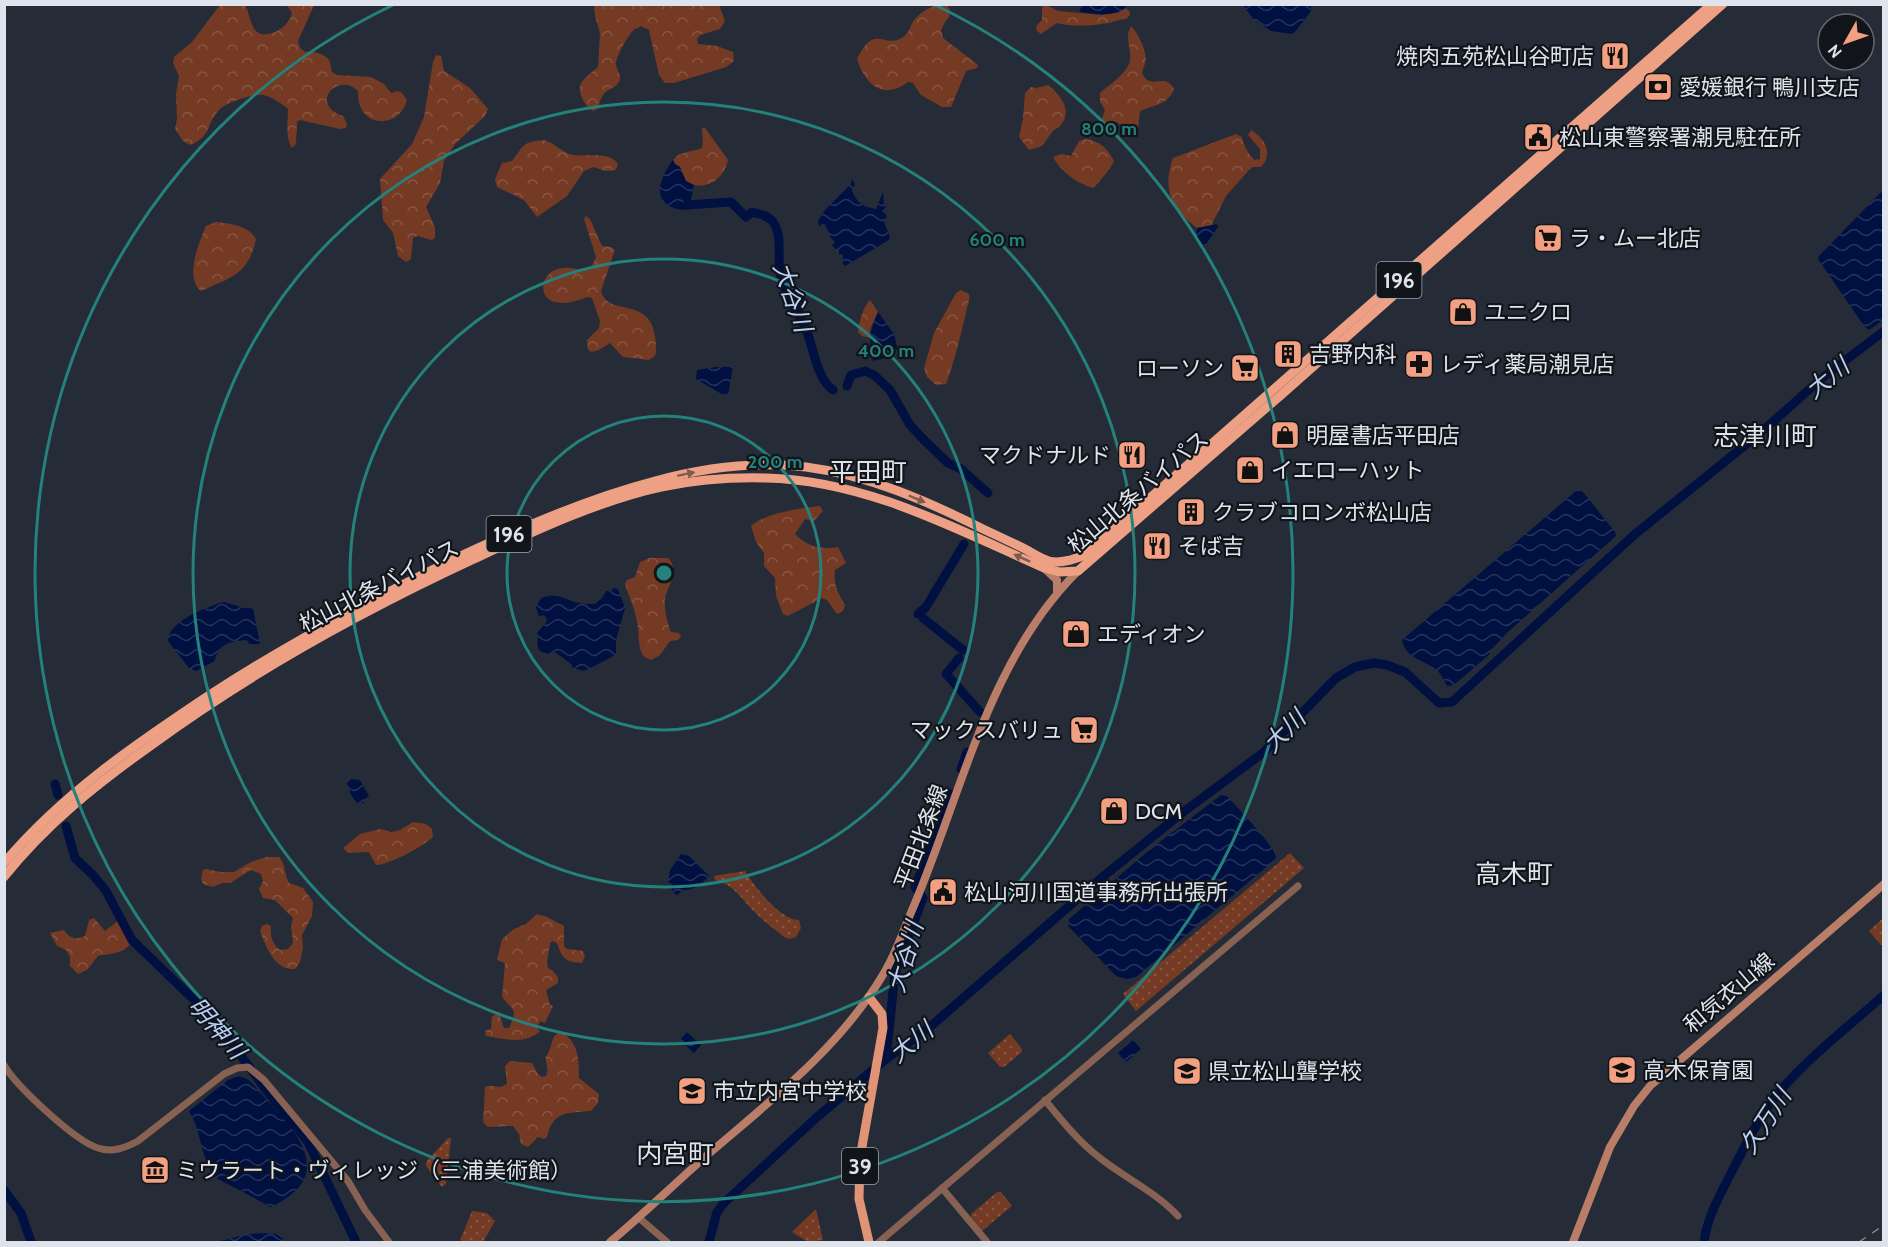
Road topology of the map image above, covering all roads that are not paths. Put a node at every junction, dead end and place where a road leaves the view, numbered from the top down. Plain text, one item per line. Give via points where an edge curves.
1 (1712, 4) edge
2 (1723, 4) edge
3 (1085, 555) junction
4 (1046, 565) junction
5 (1078, 571) junction
6 (1057, 591) junction
7 (4, 863) edge
8 (4, 877) edge
9 (1884, 884) edge
10 (1298, 886) dead end
11 (869, 997) junction
12 (4, 1065) edge
13 (1045, 1100) junction
14 (942, 1188) junction
15 (1178, 1216) dead end
16 (639, 1218) junction
17 (983, 1241) edge
18 (389, 1242) edge
19 (610, 1242) edge
20 (668, 1242) edge
21 (869, 1242) edge
22 (879, 1242) edge
23 (1573, 1242) edge

1 - 3 highway, 松山北条バイパス / 196
2 - 5 highway, 松山北条バイパス / 196
3 - 4 highway, 松山北条バイパス / 196
3 - 5 highway, 196
4 - 5 highway, 196
4 - 6 main road via 1057,580
7 -> 4 highway, 松山北条バイパス / 196 via 55,811 134,746 307,636 497,539 585,503 656,480 701,471 768,466 805,467 847,475 886,486 980,527
4 -> 8 highway, 松山北条バイパス / 196 via 883,500 805,482 730,478 626,497 464,563 278,660 109,775 37,838
5 - 6 main road, 平田北条線
6 - 11 main road, 平田北条線 via 1004,675 922,888 890,963
9 - 23 main road, 和気衣山線 via 1650,1086 1610,1147
10 - 13 street
11 - 16 main road, 平田北条線 via 817,1059
11 - 21 main road, 39 via 882,1014 880,1048 860,1158 859,1199
12 - 18 street via 18,1084 82,1140 98,1149 113,1150 138,1141 224,1074 248,1067 264,1080 348,1180
13 - 14 street
13 - 15 street via 1085,1146
14 - 17 street
14 - 22 street
16 - 19 main road, 平田北条線
16 - 20 street

